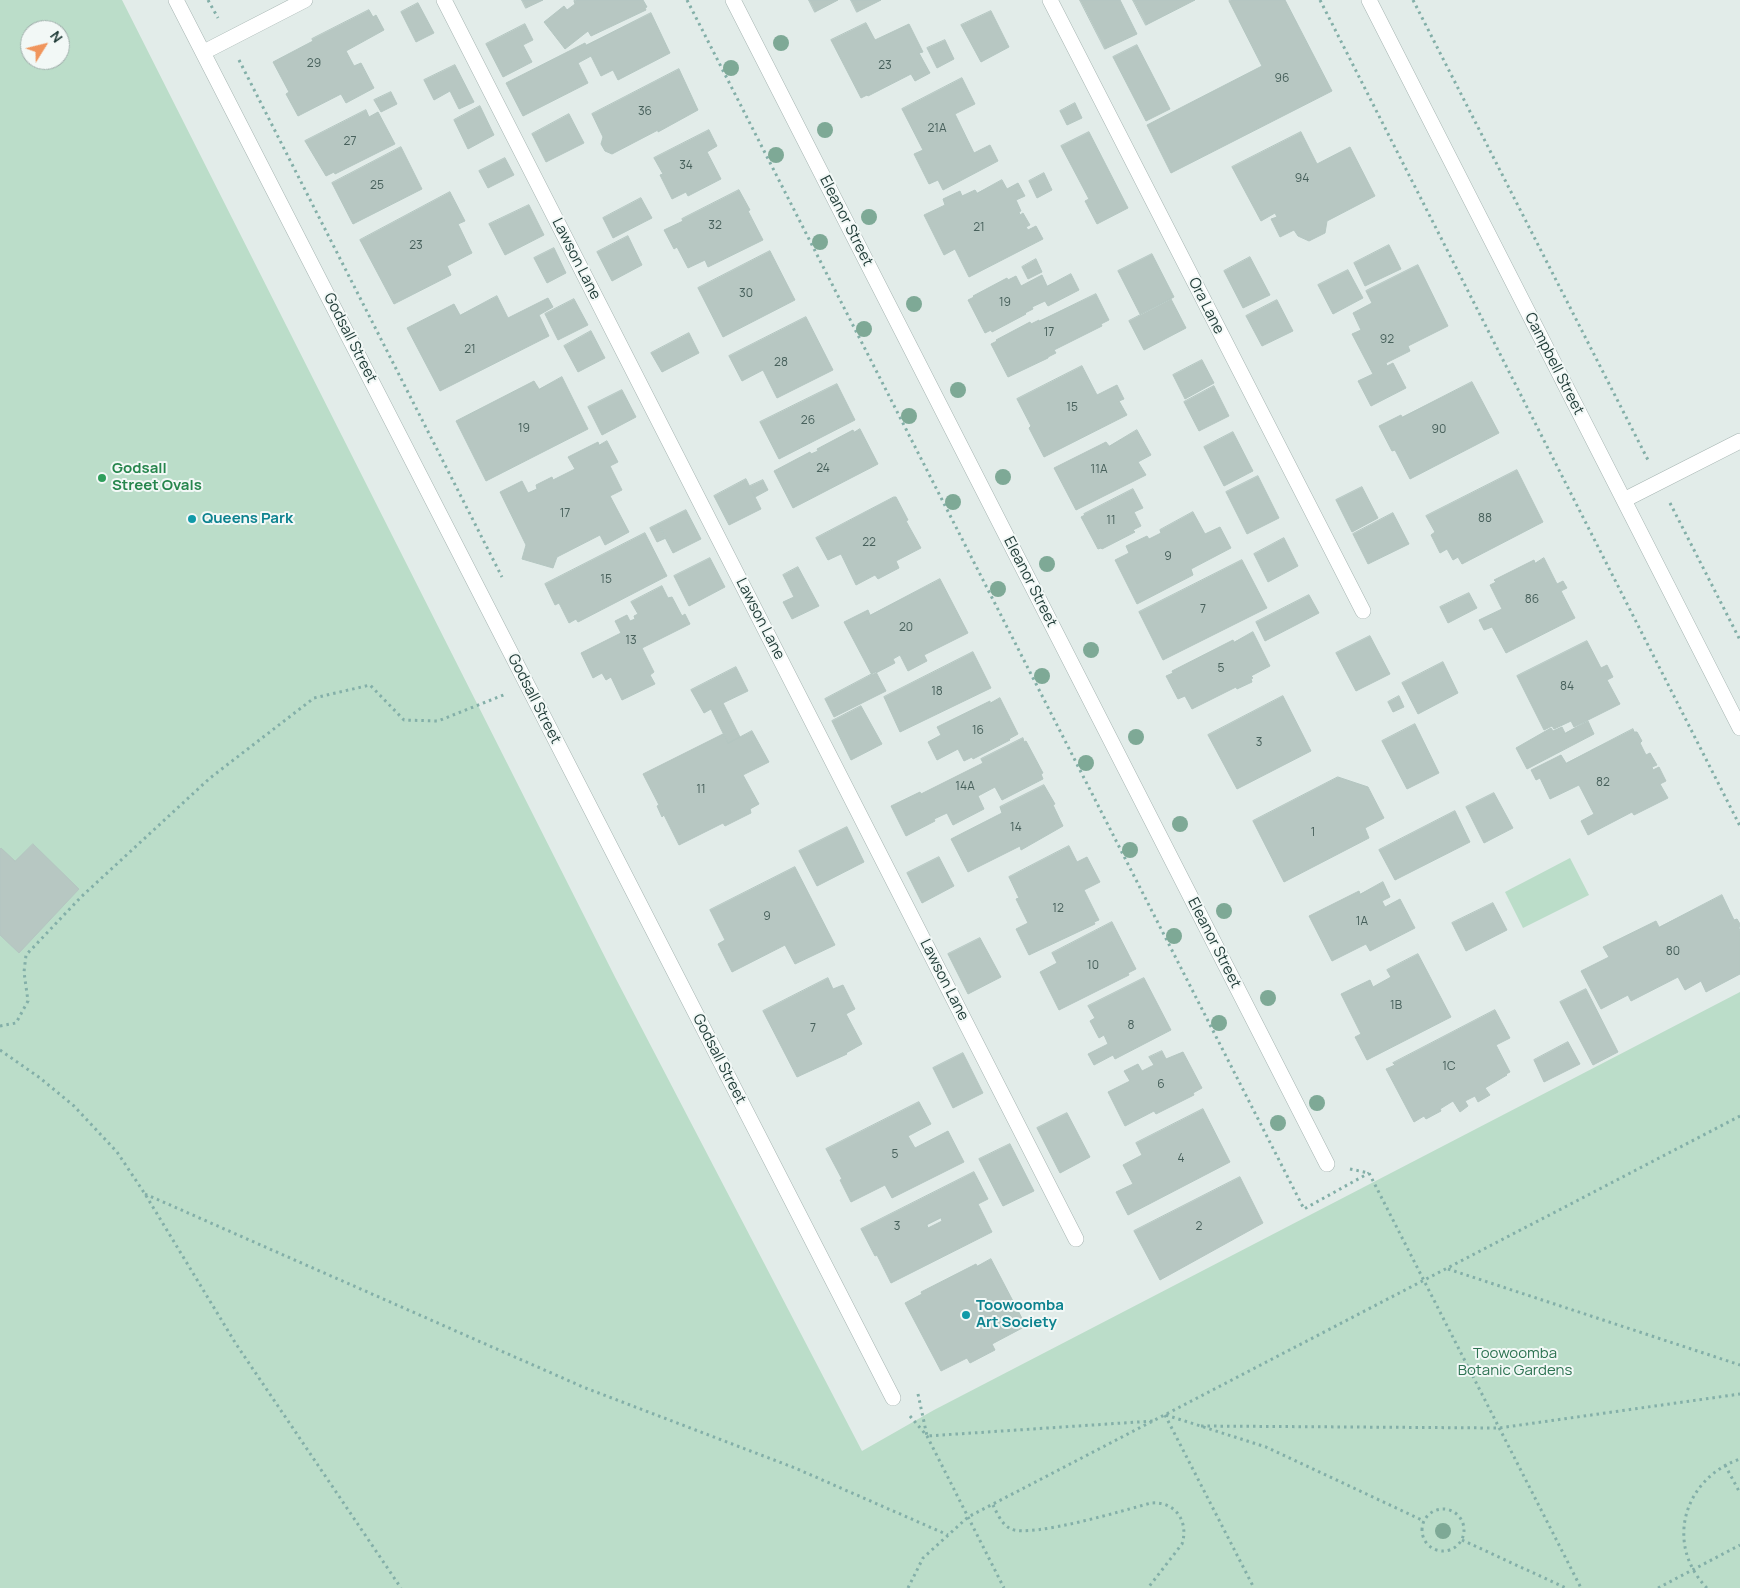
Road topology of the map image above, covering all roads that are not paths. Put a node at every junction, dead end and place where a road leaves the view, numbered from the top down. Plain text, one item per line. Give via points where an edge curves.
1 (176, 0) edge
2 (305, 0) edge
3 (444, 0) edge
4 (733, 0) edge
5 (1050, 0) edge
6 (1368, 0) edge
7 (204, 52) junction
8 (1740, 441) edge
9 (1624, 500) junction
10 (1363, 611) dead end
11 (1740, 728) edge
12 (1327, 1164) road end
13 (1076, 1239) dead end
14 (893, 1398) road end

1 - 7 street, Godsall Street
2 - 7 street
3 - 13 street, Lawson Lane
4 - 12 street, Eleanor Street
5 - 10 street, Ora Lane
6 - 9 street, Campbell Street
7 - 14 street, Godsall Street
8 - 9 street
9 - 11 street, Campbell Street

